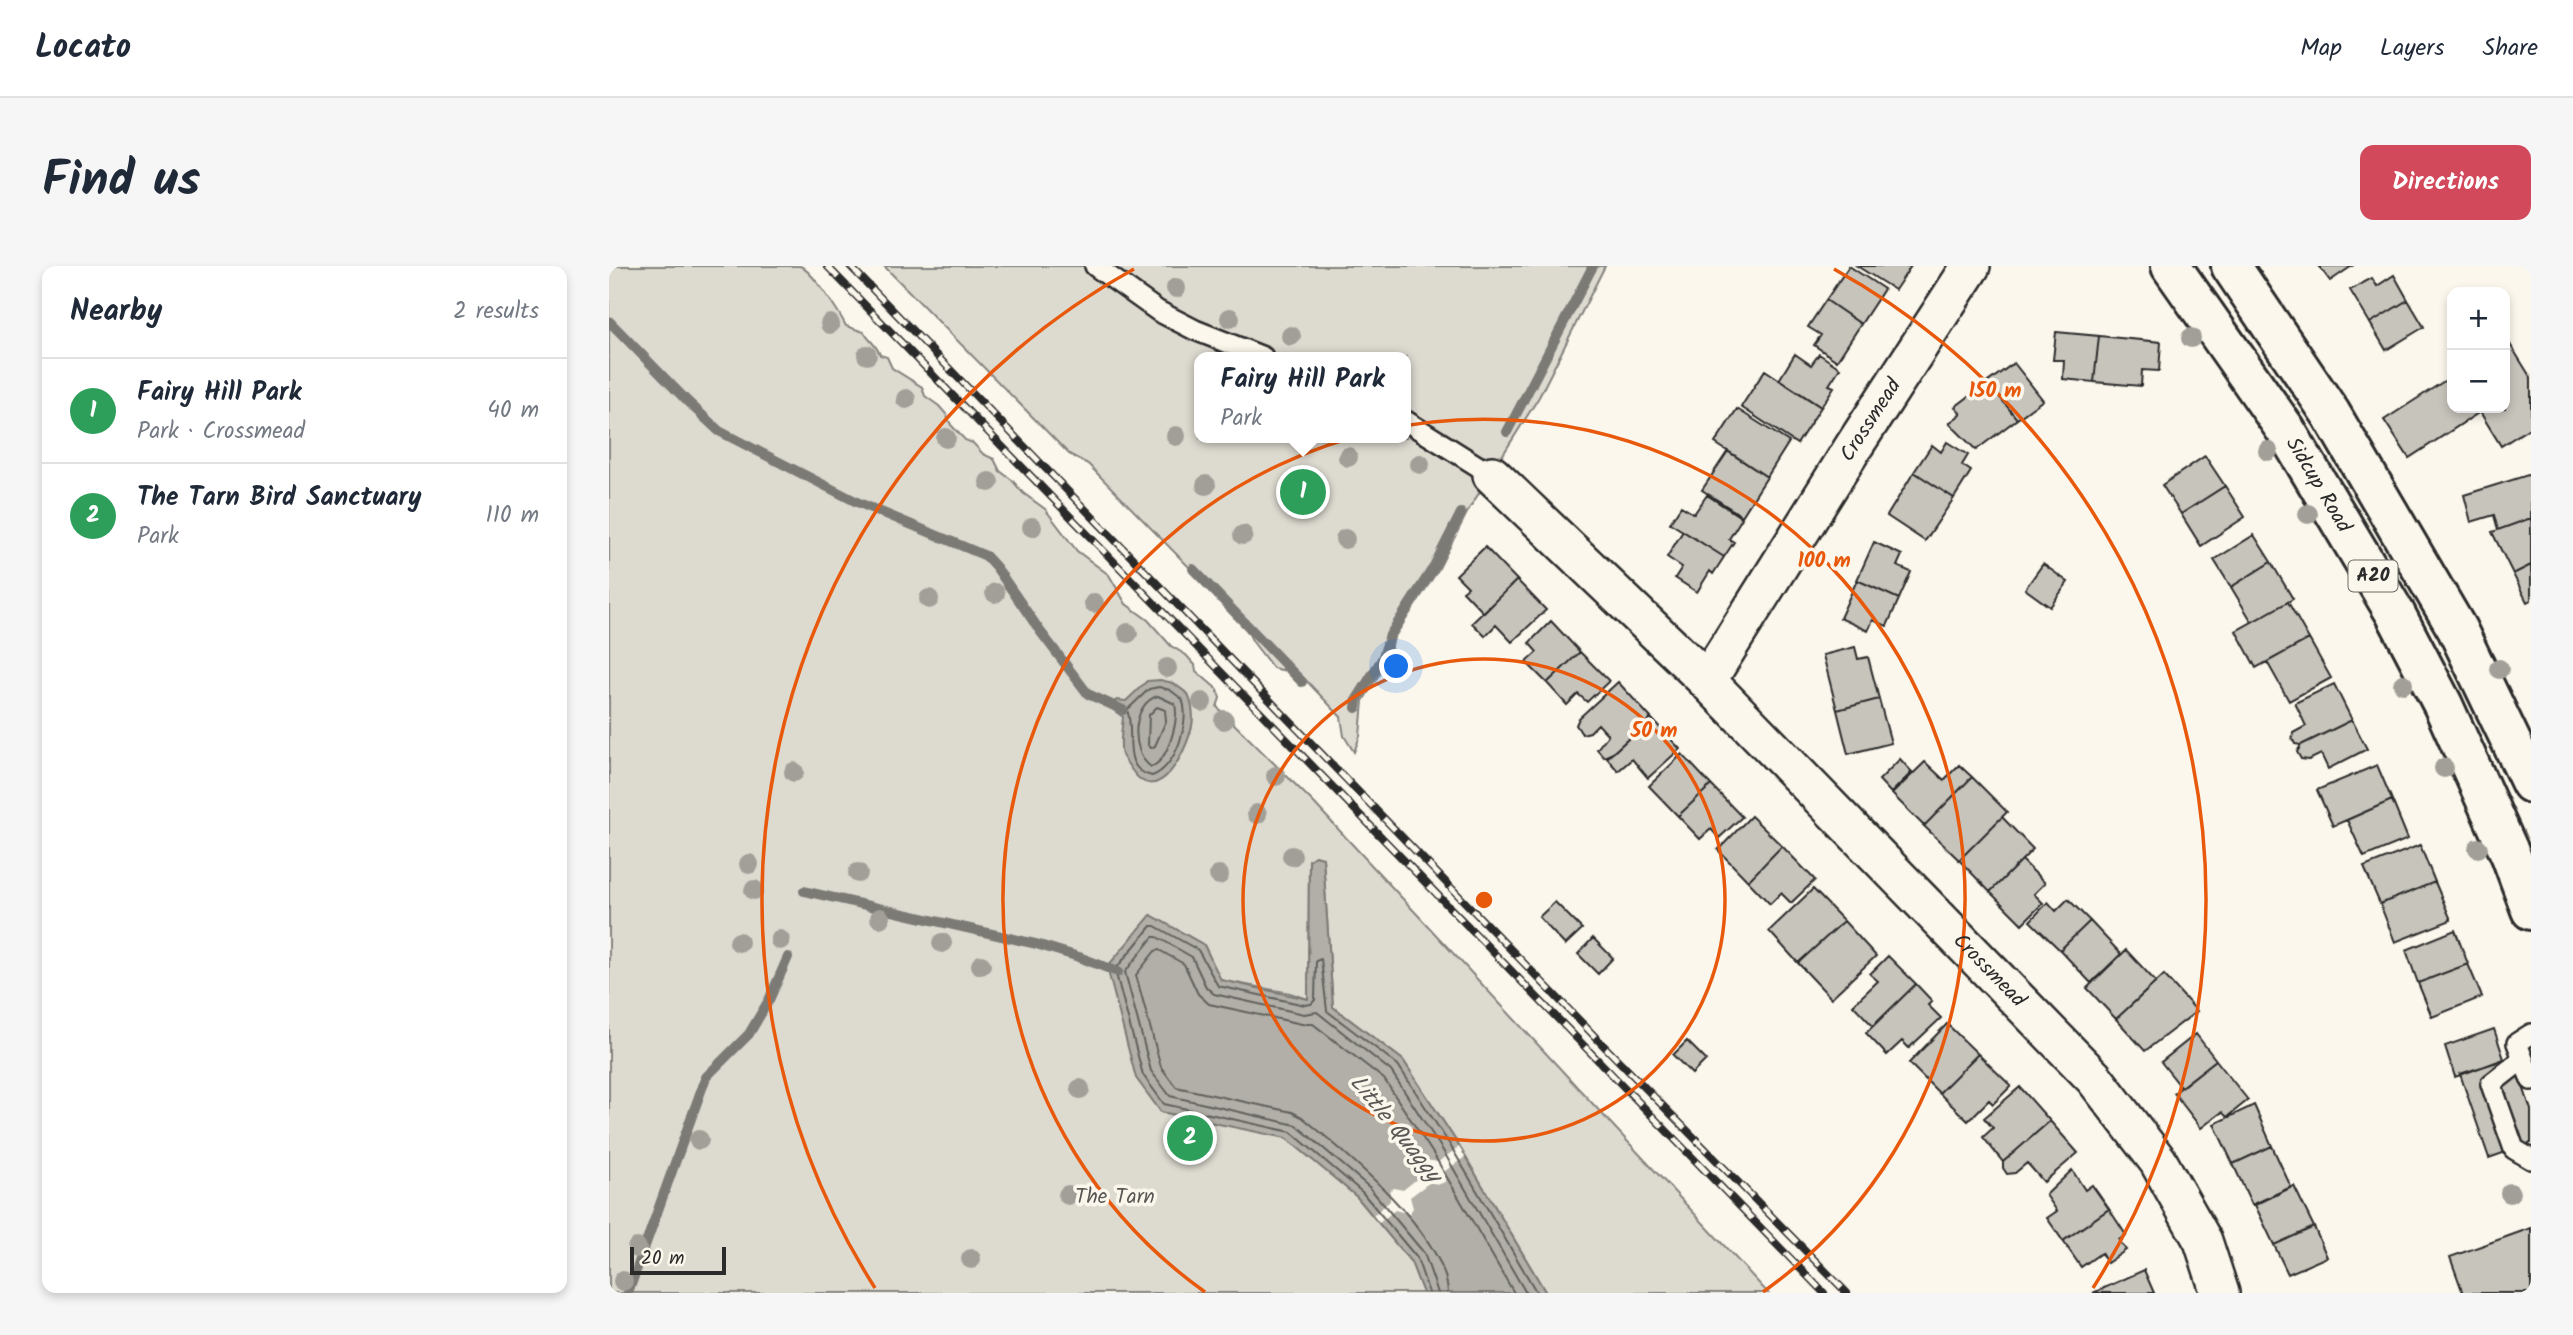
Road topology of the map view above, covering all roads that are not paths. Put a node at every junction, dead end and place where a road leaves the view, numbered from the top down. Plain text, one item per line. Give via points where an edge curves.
1 (1095, 266) edge
2 (1971, 266) edge
3 (2171, 266) edge
4 (2231, 266) edge
5 (1250, 352) edge
6 (1411, 424) edge
7 (1492, 475) joint
8 (1707, 681) junction
9 (2531, 783) edge
10 (2531, 910) edge
11 (2531, 1034) edge
12 (2523, 1059) junction
13 (2531, 1080) edge
14 (2531, 1159) edge
15 (2220, 1293) edge

1 - 5 lane via 1158,311
2 - 8 street, Crossmead
3 - 10 highway, Sidcup Road / A20 via 2285,429 2395,613 2443,705
4 - 9 highway, A20 via 2345,438 2456,629
6 - 7 lane
7 - 8 street, Crossmead
8 - 15 street, Crossmead via 2094,1078 2158,1161 2203,1241
11 - 12 lane via 2517,1043
12 - 13 lane
12 - 14 lane via 2491,1084 2514,1149

